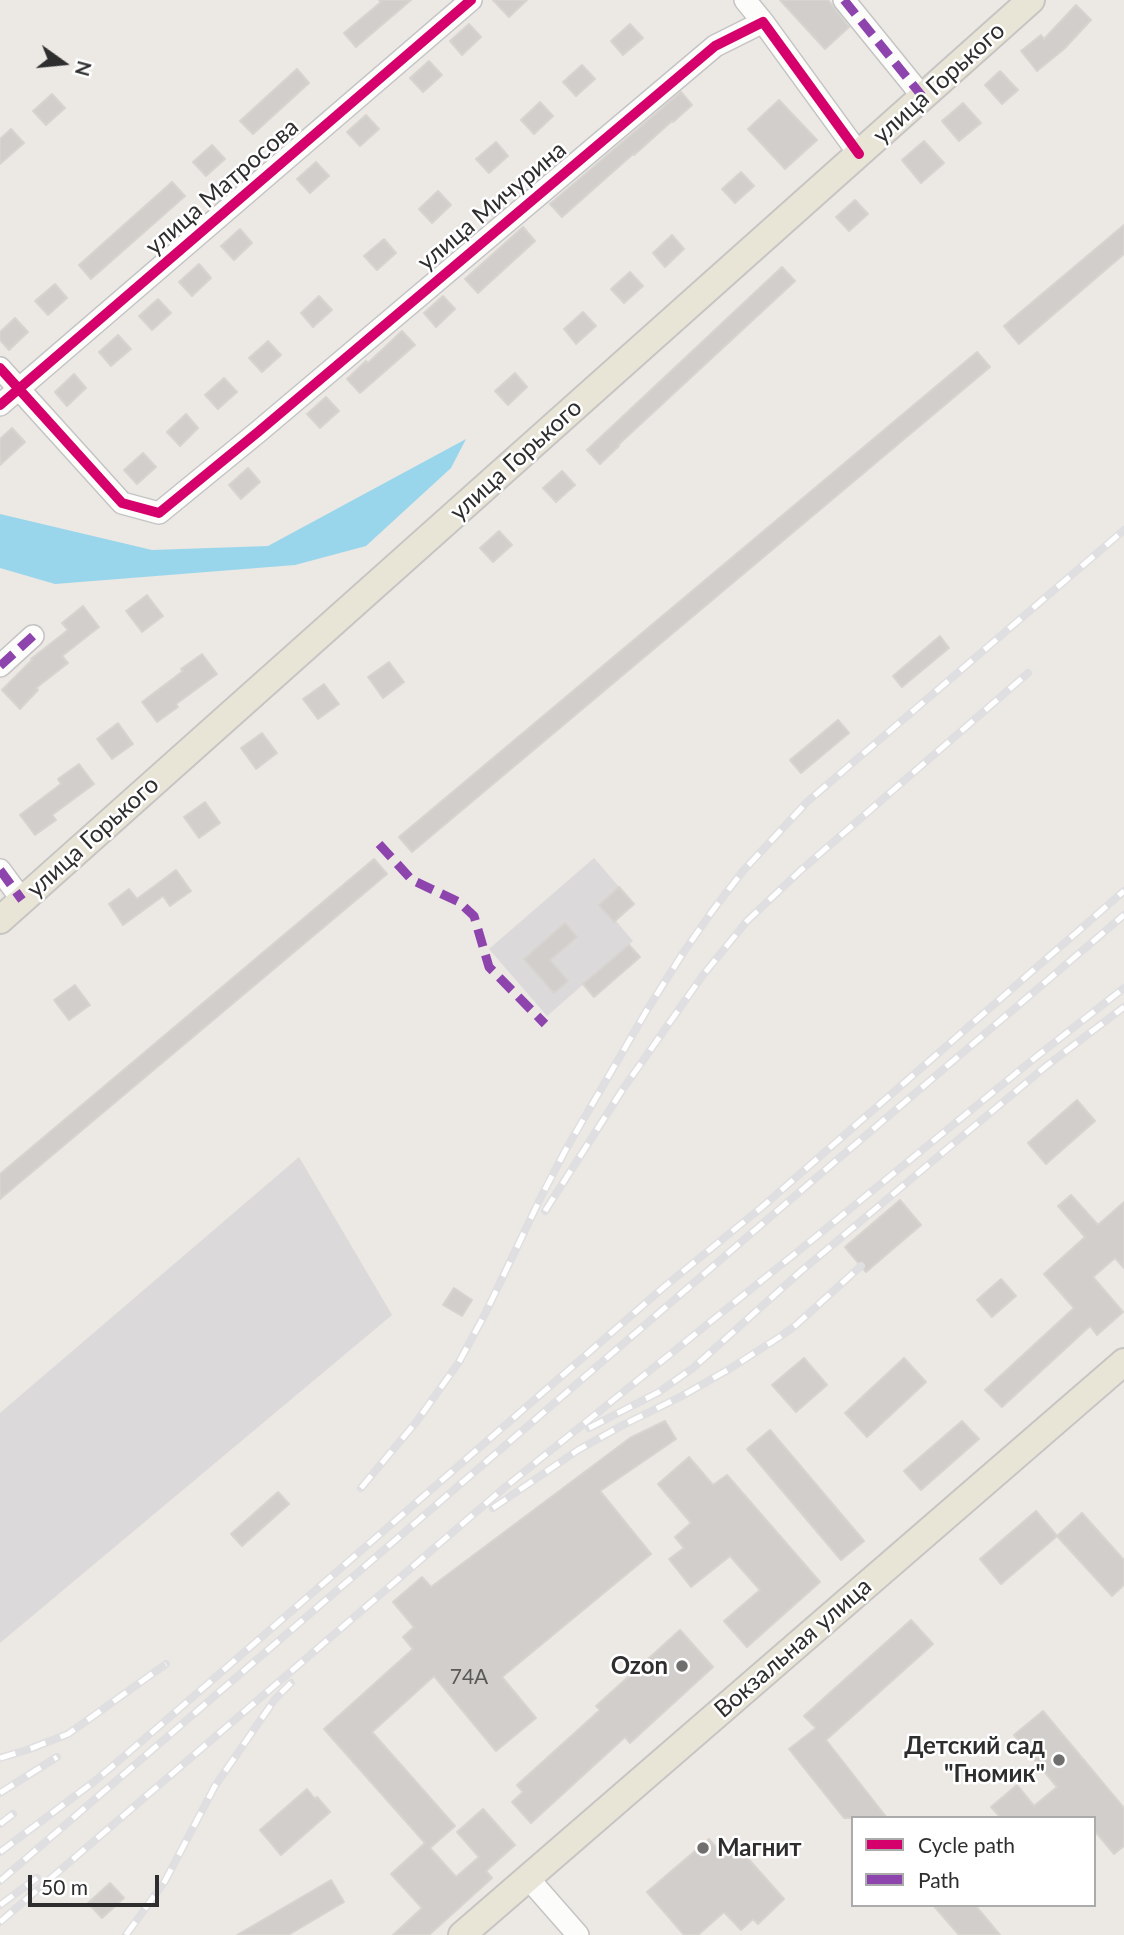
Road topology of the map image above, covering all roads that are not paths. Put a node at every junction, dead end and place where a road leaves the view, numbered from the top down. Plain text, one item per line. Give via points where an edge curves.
1 (471, 0) edge
2 (745, 0) edge
3 (844, 0) edge
4 (1031, 0) edge
5 (763, 22) junction
6 (922, 96) junction
7 (859, 154) junction
8 (0, 368) edge
9 (19, 389) junction
10 (0, 405) edge
11 (33, 636) dead end
12 (0, 666) edge
13 (0, 870) edge
14 (22, 900) junction
15 (0, 920) edge
16 (1124, 1362) edge
17 (528, 1878) junction
18 (463, 1935) edge
19 (578, 1935) edge

1 - 9 street, улица Матросова
2 - 5 street
3 - 6 street
4 - 6 main road, улица Горького
5 - 7 street
5 - 9 street, улица Мичурина via 715,46 159,513 122,503
6 - 7 main road, улица Горького
7 - 14 main road, улица Горького
8 - 9 street
9 - 10 street, улица Матросова
11 - 12 street
13 - 14 street
14 - 15 main road, улица Горького
16 - 17 main road, Вокзальная улица
17 - 18 main road, Вокзальная улица
17 - 19 street

